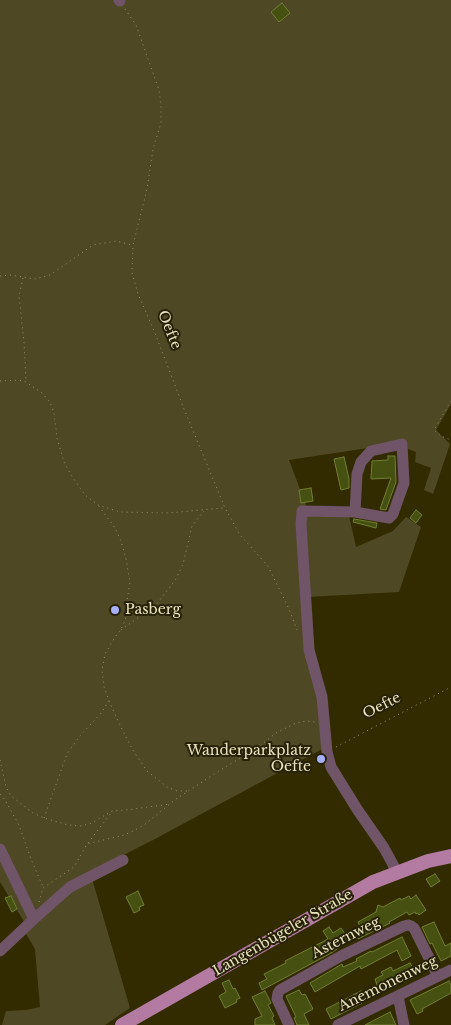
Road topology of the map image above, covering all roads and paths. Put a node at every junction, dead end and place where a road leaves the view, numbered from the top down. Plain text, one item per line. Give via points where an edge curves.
1 (120, 0) edge
2 (133, 245) junction
3 (0, 276) edge
4 (23, 277) junction
5 (0, 381) edge
6 (26, 382) junction
7 (451, 401) edge
8 (451, 440) edge
9 (98, 505) junction
10 (225, 508) junction
11 (205, 510) junction
12 (355, 512) junction
13 (120, 631) junction
14 (299, 634) dead end
15 (451, 687) edge
16 (109, 700) junction
17 (324, 723) junction
18 (327, 752) junction
19 (0, 760) edge
20 (187, 791) junction
21 (0, 794) edge
22 (171, 804) junction
23 (112, 811) junction
24 (44, 818) junction
25 (87, 844) junction
26 (0, 848) edge
27 (451, 856) edge
28 (123, 860) dead end
29 (397, 872) junction
30 (34, 919) junction
31 (0, 951) edge
32 (451, 970) edge
33 (438, 976) junction
34 (398, 996) junction
35 (122, 1025) edge
36 (289, 1025) edge
37 (338, 1025) edge
38 (404, 1025) edge

1 - 2 path, Oefte via 136,25 161,104 161,123
2 - 4 path via 116,241 94,245 50,275 35,279
2 - 10 path, Oefte via 132,273 138,294
3 - 4 path
4 - 6 path via 19,296
5 - 6 path
6 - 9 path via 50,402 64,462 85,495
7 - 8 path via 434,430
9 - 11 path via 120,512
9 - 13 path via 121,541 129,573 127,614
10 - 11 path
10 - 14 path, Oefte via 240,535 268,566
11 - 13 path via 192,526 176,579 156,605
12 - 12 street via 389,518 393,514 404,483 402,444 371,451 361,462
12 - 17 street via 302,511 309,650 322,697
13 - 16 path via 105,654 102,670
15 - 18 path, Oefte
16 - 20 path via 147,771 167,787
16 - 24 path via 66,754
17 - 18 street
17 - 20 path via 296,723
18 - 29 street via 331,767
19 - 24 path via 11,796
20 - 22 path
21 - 25 path via 19,825 43,888 74,866
22 - 23 path
22 - 25 path via 133,832
23 - 24 path via 92,824 81,826
23 - 25 path
26 - 30 street
27 - 29 main road, Langenbügeler Straße
28 - 30 street via 70,887
29 - 35 main road, Langenbügeler Straße via 364,886
30 - 31 street
32 - 33 street, Anemonenweg
33 - 34 street, Anemonenweg
33 - 36 street, Asternweg via 414,928 404,926 280,990 277,999
34 - 37 street, Anemonenweg
34 - 38 street

